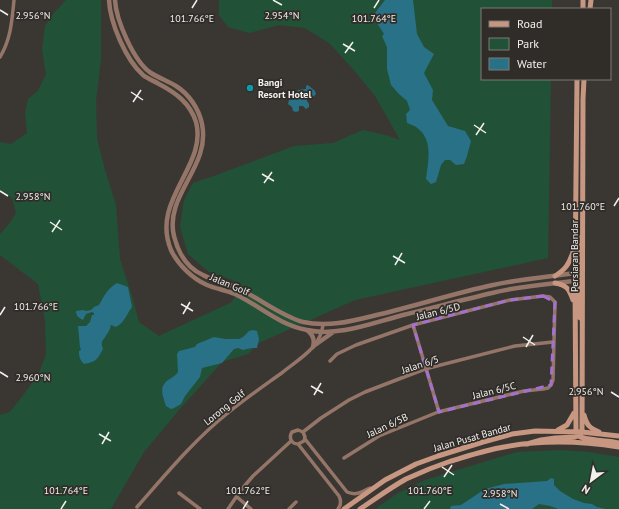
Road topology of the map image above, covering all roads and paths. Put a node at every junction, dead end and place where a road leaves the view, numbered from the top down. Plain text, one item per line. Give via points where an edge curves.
1 (14, 0) edge
2 (109, 1) edge
3 (115, 2) edge
4 (0, 57) edge
5 (577, 80) edge
6 (584, 80) edge
7 (583, 228) junction
8 (575, 248) junction
9 (555, 276) junction
10 (576, 277) junction
11 (555, 283) junction
12 (492, 285) junction
13 (494, 292) junction
14 (575, 305) junction
15 (323, 325) junction
16 (413, 325) junction
17 (583, 330) junction
18 (308, 331) junction
19 (322, 332) junction
20 (334, 332) junction
21 (553, 342) junction
22 (314, 346) junction
23 (330, 361) dead end
24 (426, 369) junction
25 (582, 407) junction
26 (575, 410) junction
27 (439, 412) junction
28 (555, 431) junction
29 (303, 432) junction
30 (579, 434) junction
31 (607, 434) junction
32 (619, 436) edge
33 (305, 439) junction
34 (291, 441) junction
35 (619, 443) edge
36 (298, 444) junction
37 (527, 444) junction
38 (619, 447) edge
39 (344, 458) dead end
40 (385, 480) junction
41 (179, 493) dead end
42 (236, 497) junction
43 (296, 502) dead end
44 (137, 507) dead end
45 (200, 509) edge
46 (228, 509) edge
47 (251, 509) edge
48 (289, 509) edge
49 (338, 509) edge
50 (344, 509) edge
51 (360, 509) edge

1 - 4 street via 10,35
2 - 3 street
2 - 18 street, Jalan Golf via 114,27 134,65 150,79 178,95 196,121 194,154 172,200 166,224 171,250 186,271 199,281 235,294 271,316
3 - 15 street, Jalan Golf via 119,21 139,61 150,73 184,93 197,110 202,124 201,155 176,206 172,220 173,232 182,257 204,276 241,289 295,319
5 - 8 main road, Persiaran Bandar
6 - 7 main road, Persiaran Bandar
7 - 10 main road
7 - 17 main road, Persiaran Bandar
8 - 9 main road via 563,271
8 - 10 main road, Persiaran Bandar
9 - 10 street, Jalan Golf
9 - 12 street, Jalan Golf
10 - 11 street, Jalan Golf
10 - 14 main road, Persiaran Bandar
10 - 17 main road via 579,282 579,311
11 - 13 street, Jalan Golf
11 - 14 main road via 568,288
12 - 13 street
12 - 15 street, Jalan Golf via 349,322
13 - 20 street, Jalan Golf
14 - 26 main road, Persiaran Bandar
15 - 19 street, Lorong Golf
16 - 21 street, Jalan 6/5D via 510,300 543,296 550,297 554,302
16 - 23 street, Jalan 6/5D via 356,345 337,354
16 - 24 street
17 - 25 main road, Persiaran Bandar
18 - 19 street, Jalan Golf
18 - 22 street via 314,340
19 - 20 street, Jalan Golf
19 - 22 street, Lorong Golf
20 - 22 street
21 - 24 street, Jalan 6/5 via 515,346
21 - 27 street, Jalan 6/5C via 553,380 548,388 524,391
22 - 44 street, Lorong Golf via 216,423
24 - 27 street
24 - 29 street, Jalan 6/5 via 349,400
25 - 30 main road, Persiaran Bandar
25 - 31 main road via 588,426
26 - 28 main road via 568,425
26 - 30 main road, Persiaran Bandar
27 - 39 street, Jalan 6/5B via 380,436
28 - 30 main road, Jalan Pusat Bandar
28 - 40 main road, Jalan Pusat Bandar via 512,434 483,442 416,464
29 - 33 street
29 - 34 street via 294,431 290,435
30 - 31 main road, Jalan Pusat Bandar
30 - 35 main road via 585,438
30 - 37 main road via 572,438 555,438
31 - 32 main road, Jalan Pusat Bandar
33 - 36 street
33 - 40 street via 347,492 358,494
34 - 36 street
34 - 42 street via 253,476
36 - 49 street via 339,496 341,500
37 - 38 main road, Jalan Pusat Bandar via 573,442
37 - 51 main road, Jalan Pusat Bandar via 503,447 430,468 390,488
40 - 50 main road, Jalan Pusat Bandar
41 - 45 street
42 - 46 street
42 - 47 street
43 - 48 street

